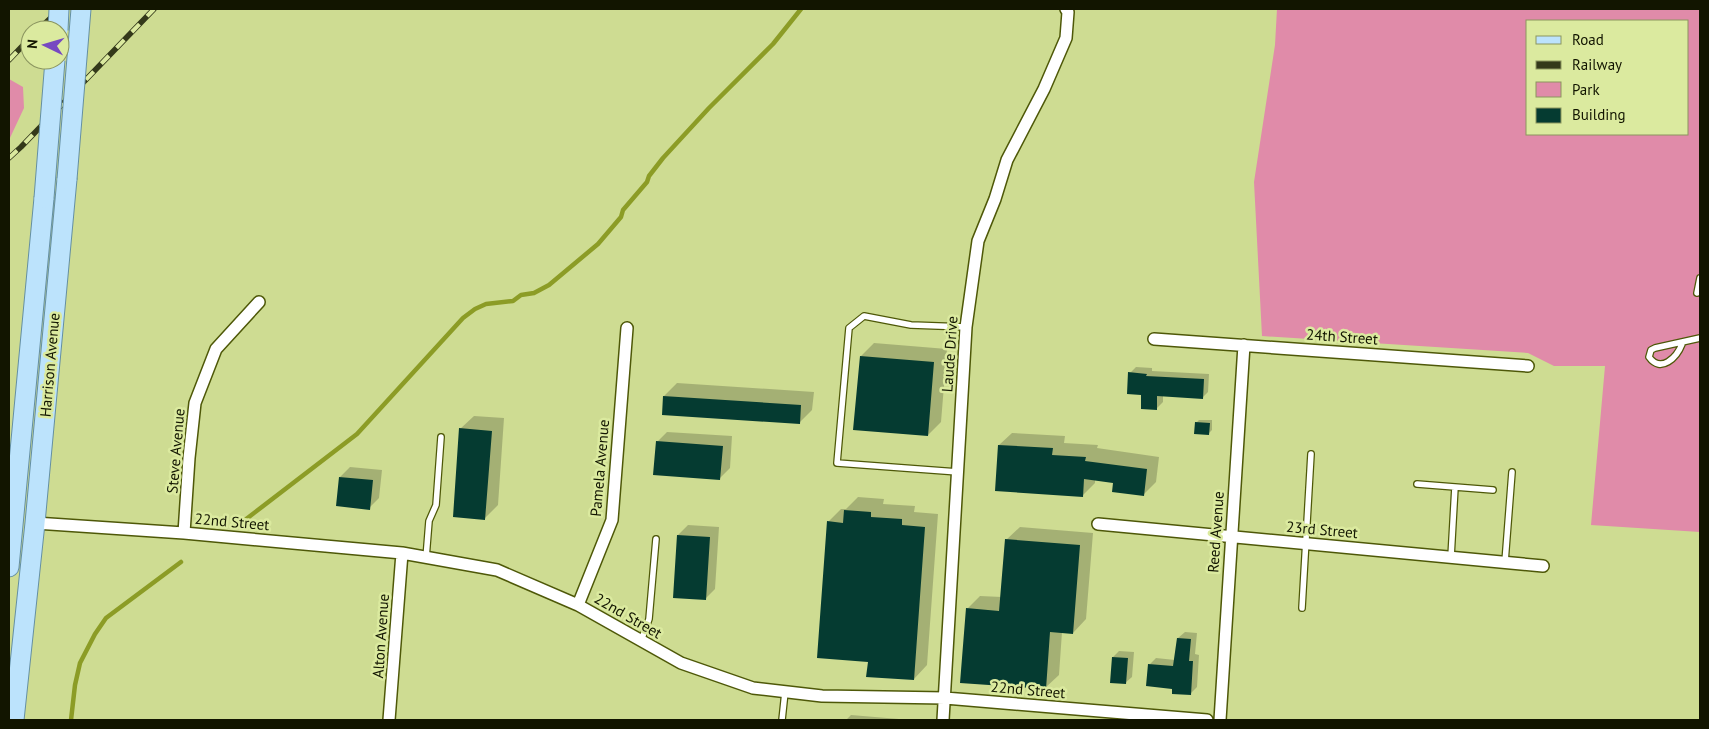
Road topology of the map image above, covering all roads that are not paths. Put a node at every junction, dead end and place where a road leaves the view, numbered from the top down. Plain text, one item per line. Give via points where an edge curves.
1 (81, 9) edge
2 (1066, 9) edge
3 (54, 70) edge
4 (1700, 278) edge
5 (1697, 293) dead end
6 (259, 302) dead end
7 (626, 328) dead end
8 (966, 328) junction
9 (1154, 338) dead end
10 (1700, 338) edge
11 (1682, 344) dead end
12 (1244, 345) junction
13 (1528, 366) dead end
14 (441, 437) dead end
15 (1310, 454) dead end
16 (958, 472) junction
17 (1512, 472) dead end
18 (1417, 484) dead end
19 (1455, 487) junction
20 (1493, 490) dead end
21 (20, 522) edge
22 (1098, 524) dead end
23 (184, 533) junction
24 (1231, 536) junction
25 (656, 540) dead end
26 (1307, 544) junction
27 (402, 554) junction
28 (1451, 557) junction
29 (426, 558) junction
30 (1505, 562) junction
31 (1543, 566) dead end
32 (9, 567) edge
33 (578, 605) junction
34 (1302, 608) dead end
35 (642, 641) junction
36 (785, 692) junction
37 (945, 698) junction
38 (14, 720) edge
39 (389, 720) edge
40 (782, 720) edge
41 (943, 720) edge
42 (1208, 720) edge
43 (1220, 720) edge

1 - 21 main road, Harrison Avenue, bridge via 67,179
2 - 8 street, Laude Drive via 1066,38 1007,160 978,241
3 - 21 main road, Harrison Avenue, bridge
4 - 5 lane
6 - 23 street, Steve Avenue via 216,349 195,403
7 - 33 street, Pamela Avenue via 612,520
8 - 16 street, Laude Drive
8 - 16 lane via 911,325 864,316 849,328 837,463
9 - 12 street, 24th Street
10 - 11 lane via 1655,348 1649,358 1657,363 1669,363
12 - 13 street, 24th Street
12 - 24 street, Reed Avenue
14 - 29 lane via 436,505 428,521
15 - 26 lane
16 - 37 street, Laude Drive
17 - 30 lane
18 - 19 lane
19 - 20 lane
19 - 28 lane
21 - 23 street, 22nd Street
21 - 32 main road, Harrison Avenue
21 - 38 main road, Harrison Avenue
22 - 24 street, 23rd Street
23 - 27 street, 22nd Street
24 - 26 street, 23rd Street
24 - 43 street, Reed Avenue
25 - 35 lane via 649,619
26 - 28 street, 23rd Street
26 - 34 lane
27 - 29 street, 22nd Street
27 - 39 street, Alton Avenue
28 - 30 street, 23rd Street
29 - 33 street, 22nd Street via 497,570
30 - 31 street, 23rd Street
33 - 35 street, 22nd Street
35 - 36 street, 22nd Street via 681,663 753,688
36 - 37 street, 22nd Street via 822,696
36 - 40 lane
37 - 41 street, Laude Drive
37 - 42 street, 22nd Street

